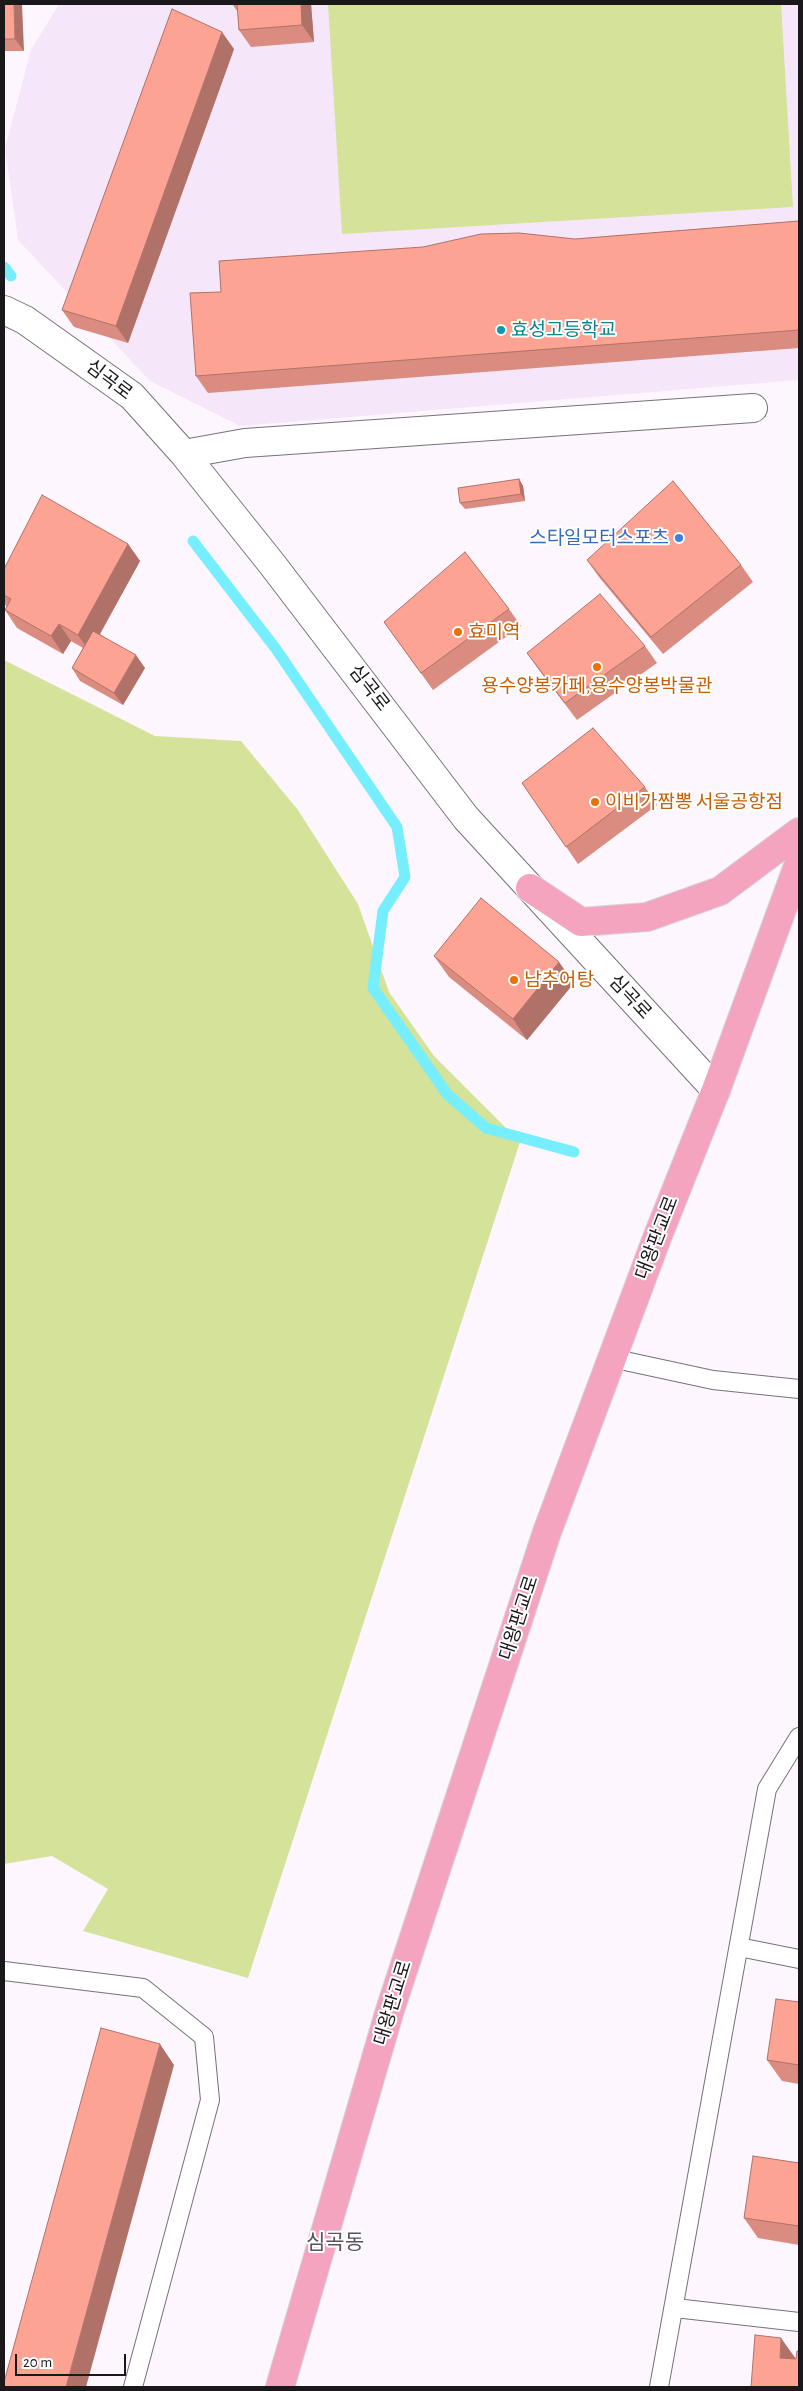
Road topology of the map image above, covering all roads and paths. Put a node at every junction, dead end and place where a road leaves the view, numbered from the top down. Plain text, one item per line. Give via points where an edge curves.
1 (4, 310) edge
2 (752, 408) dead end
3 (184, 454) junction
4 (799, 832) edge
5 (799, 863) edge
6 (530, 888) junction
7 (716, 1090) junction
8 (611, 1358) junction
9 (799, 1389) edge
10 (799, 1737) edge
11 (739, 1947) junction
12 (799, 1959) edge
13 (4, 1971) edge
14 (675, 2308) junction
15 (799, 2322) edge
16 (133, 2387) edge
17 (280, 2387) edge
18 (659, 2387) edge

1 - 3 street, 심곡로 via 25,320 132,396
2 - 3 street via 245,443
3 - 6 street, 심곡로 via 466,818
4 - 6 main road via 720,891 647,917 581,922
5 - 7 main road, 대왕판교로
6 - 7 street, 심곡로
7 - 8 main road, 대왕판교로
8 - 9 lane via 713,1380
8 - 17 main road, 대왕판교로 via 547,1532 390,2010
10 - 11 lane via 767,1789
11 - 12 lane
11 - 14 lane
13 - 16 lane via 143,1988 204,2037 210,2100
14 - 15 lane
14 - 18 lane

